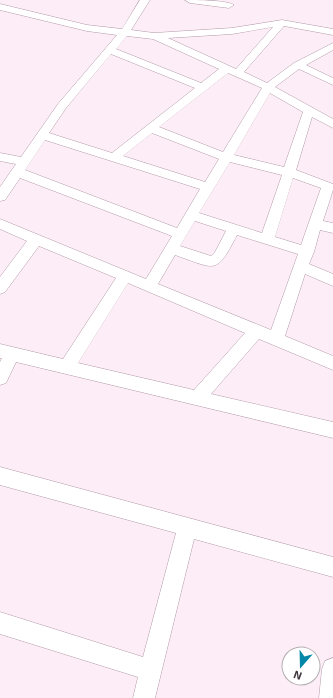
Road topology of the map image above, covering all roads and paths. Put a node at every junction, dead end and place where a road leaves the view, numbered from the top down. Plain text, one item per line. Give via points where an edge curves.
1 (145, 0) edge
2 (190, 0) edge
3 (0, 7) edge
4 (230, 9) edge
5 (282, 23) junction
6 (232, 31) junction
7 (333, 32) edge
8 (124, 33) junction
9 (154, 36) junction
10 (333, 46) edge
11 (110, 50) junction
12 (298, 65) junction
13 (227, 68) junction
14 (238, 73) junction
15 (333, 82) edge
16 (202, 87) junction
17 (268, 87) junction
18 (309, 110) junction
19 (333, 124) edge
20 (151, 128) junction
21 (43, 135) junction
22 (226, 156) junction
23 (0, 157) edge
24 (114, 157) junction
25 (24, 161) junction
26 (17, 172) junction
27 (288, 172) junction
28 (208, 187) junction
29 (0, 197) edge
30 (192, 215) junction
31 (0, 224) edge
32 (316, 224) junction
33 (234, 228) junction
34 (333, 228) edge
35 (180, 234) junction
36 (36, 239) junction
37 (267, 239) junction
38 (171, 248) junction
39 (306, 252) junction
40 (302, 267) junction
41 (125, 276) junction
42 (333, 280) edge
43 (149, 286) junction
44 (0, 288) edge
45 (256, 331) junction
46 (276, 340) junction
47 (6, 352) edge
48 (333, 363) edge
49 (67, 367) junction
50 (0, 378) edge
51 (197, 398) junction
52 (333, 430) edge
53 (0, 476) edge
54 (187, 527) junction
55 (333, 567) edge
56 (0, 623) edge
57 (333, 669) edge
58 (151, 670) junction
59 (144, 698) edge
60 (330, 698) edge

1 - 8 street
2 - 4 street
3 - 8 street via 87,28
4 - 6 street
5 - 6 street
5 - 7 street
5 - 14 street
6 - 9 street
8 - 9 street
8 - 11 street
9 - 13 street
10 - 12 street
11 - 16 street
11 - 21 street via 62,106
12 - 15 street
12 - 17 street
13 - 14 street
13 - 16 street
14 - 17 street
16 - 20 street
17 - 18 street
17 - 22 street
18 - 19 street
18 - 27 street
20 - 22 street
20 - 24 street
21 - 24 street
21 - 25 street
22 - 27 street
22 - 28 street
23 - 25 street
24 - 28 street
25 - 26 street
26 - 29 street
26 - 35 street
27 - 32 street via 328,186
27 - 37 street
28 - 30 street
30 - 33 street
30 - 35 street
31 - 36 street
32 - 34 street
32 - 39 street
33 - 37 street
33 - 38 street via 220,255 214,261
35 - 38 street
36 - 41 street
36 - 44 street
37 - 39 street
38 - 43 street
39 - 40 street
40 - 42 street
40 - 46 street
41 - 43 street
41 - 49 street
43 - 45 street
45 - 46 street
45 - 51 street
46 - 48 street
47 - 49 street
47 - 50 street
49 - 51 street
51 - 52 street
53 - 54 street
54 - 55 street
54 - 58 street
56 - 58 street
57 - 60 street
58 - 59 street

